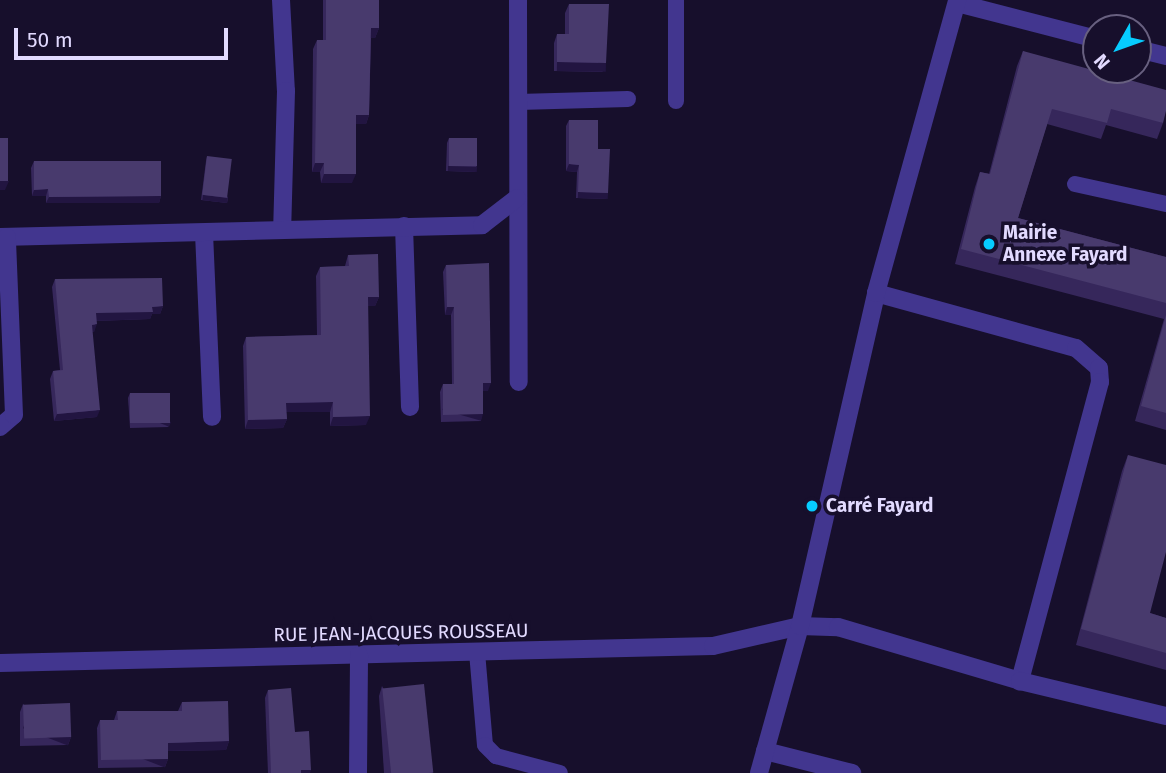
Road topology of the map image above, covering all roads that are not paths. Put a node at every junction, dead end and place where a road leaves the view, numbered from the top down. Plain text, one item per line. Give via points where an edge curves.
1 (281, 0) edge
2 (518, 0) edge
3 (676, 0) edge
4 (957, 2) edge
5 (1082, 35) edge
6 (628, 99) dead end
7 (518, 102) junction
8 (676, 102) dead end
9 (1074, 184) dead end
10 (517, 198) junction
11 (1166, 204) edge
12 (404, 226) junction
13 (282, 230) junction
14 (204, 233) junction
15 (4, 237) edge
16 (876, 293) junction
17 (519, 382) dead end
18 (410, 407) dead end
19 (212, 417) dead end
20 (0, 427) edge
21 (800, 626) junction
22 (477, 652) junction
23 (359, 655) junction
24 (0, 663) edge
25 (1020, 681) junction
26 (1166, 716) edge
27 (765, 751) junction
28 (358, 773) edge
29 (560, 773) edge
30 (759, 773) edge
31 (852, 773) edge

1 - 13 street via 286,91
2 - 7 street
3 - 8 lane
4 - 5 street
4 - 16 street
6 - 7 lane
7 - 10 street
9 - 11 lane
10 - 12 street via 482,225
10 - 17 street
12 - 13 street
12 - 18 street
13 - 14 street
14 - 15 street
14 - 19 street
15 - 20 street via 15,415
16 - 21 street
16 - 25 street via 1076,348 1099,368 1100,382
21 - 22 street, RUE JEAN-JACQUES ROUSSEAU via 713,646
21 - 25 street, RUE JEAN-JACQUES ROUSSEAU via 838,627
21 - 27 street
22 - 23 street, RUE JEAN-JACQUES ROUSSEAU
22 - 29 lane via 485,745 496,756
23 - 24 street, RUE JEAN-JACQUES ROUSSEAU
23 - 28 street
25 - 26 street, RUE JEAN-JACQUES ROUSSEAU
27 - 30 street
27 - 31 street

